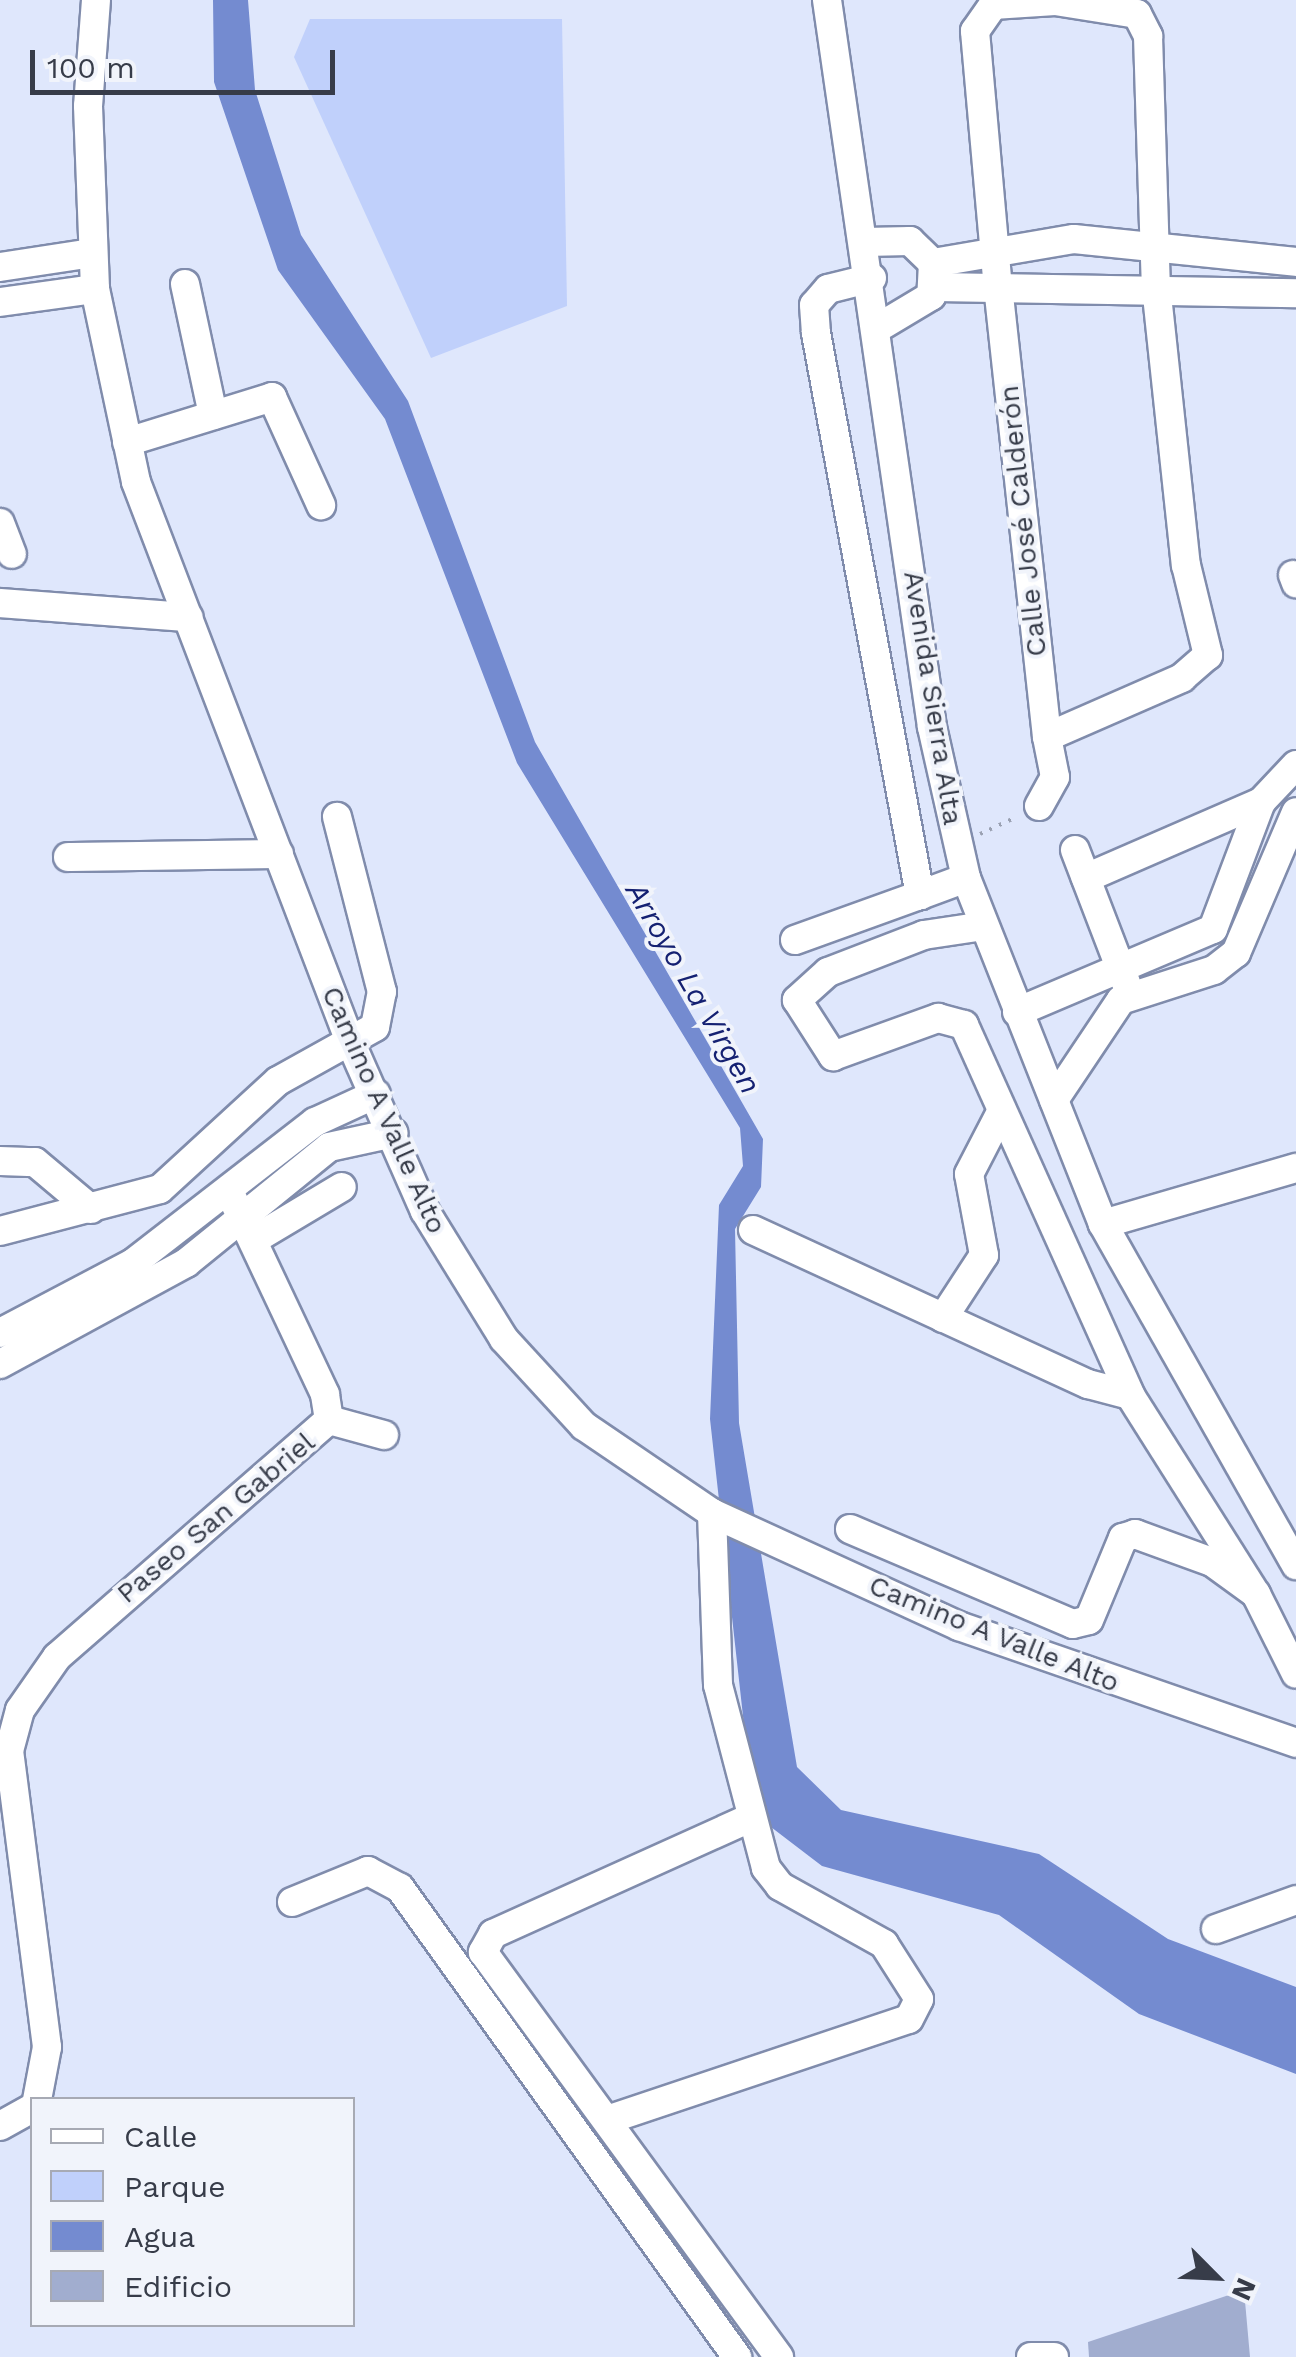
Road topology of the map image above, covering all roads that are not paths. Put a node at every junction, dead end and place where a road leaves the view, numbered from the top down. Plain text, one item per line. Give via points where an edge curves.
1 (96, 0) edge
2 (827, 0) edge
3 (865, 242) junction
4 (994, 248) junction
5 (1154, 248) junction
6 (92, 253) junction
7 (1296, 262) edge
8 (0, 267) edge
9 (935, 275) junction
10 (872, 278) junction
11 (184, 284) dead end
12 (1156, 286) junction
13 (95, 289) junction
14 (998, 289) junction
15 (1296, 293) edge
16 (0, 302) edge
17 (881, 326) junction
18 (213, 415) junction
19 (127, 442) junction
20 (321, 505) dead end
21 (0, 522) edge
22 (12, 554) dead end
23 (0, 603) edge
24 (188, 618) junction
25 (1047, 737) junction
26 (1296, 765) edge
27 (1046, 800) road end
28 (1262, 802) junction
29 (1296, 812) edge
30 (337, 817) dead end
31 (1075, 850) dead end
32 (278, 854) junction
33 (68, 857) dead end
34 (966, 878) junction
35 (1086, 878) junction
36 (920, 895) junction
37 (1238, 914) junction
38 (984, 926) junction
39 (795, 940) dead end
40 (1126, 982) junction
41 (1017, 1012) junction
42 (349, 1039) junction
43 (376, 1094) junction
44 (1054, 1100) junction
45 (1001, 1112) junction
46 (315, 1122) junction
47 (394, 1133) junction
48 (329, 1147) junction
49 (0, 1160) edge
50 (1296, 1168) edge
51 (342, 1187) dead end
52 (91, 1209) junction
53 (244, 1216) junction
54 (1103, 1224) junction
55 (753, 1230) dead end
56 (0, 1231) edge
57 (69, 1311) junction
58 (943, 1318) junction
59 (0, 1332) edge
60 (0, 1364) edge
61 (1130, 1395) junction
62 (329, 1420) junction
63 (384, 1435) dead end
64 (715, 1514) junction
65 (850, 1529) dead end
66 (1296, 1564) edge
67 (1256, 1594) junction
68 (1296, 1674) edge
69 (1296, 1744) edge
70 (750, 1818) junction
71 (1296, 1900) edge
72 (292, 1902) dead end
73 (1216, 1929) dead end
74 (38, 2097) edge
75 (30, 2109) edge
76 (607, 2120) junction
77 (0, 2126) edge
78 (737, 2357) edge
79 (779, 2357) edge
80 (1031, 2357) edge
81 (1054, 2357) edge

1 - 6 street, Camino A Valle Alto
2 - 3 street, Avenida Sierra Alta
3 - 9 street via 910,241
3 - 10 street, Avenida Sierra Alta
4 - 5 street via 1074,239
4 - 5 street, Calle José Calderón via 979,19 993,6 1055,1 1122,8 1145,24
4 - 9 street
4 - 14 street, Calle José Calderón
5 - 7 street
5 - 12 street
6 - 8 street
6 - 13 street, Camino A Valle Alto
9 - 14 street
9 - 17 street via 912,314
10 - 17 street, Avenida Sierra Alta
10 - 36 street via 828,289 814,305 816,333
11 - 18 street
12 - 14 street
12 - 15 street
12 - 25 street via 1186,565 1208,655 1182,678
13 - 16 street
13 - 19 street, Camino A Valle Alto
14 - 25 street, Calle José Calderón
17 - 34 street, Avenida Sierra Alta via 932,727
18 - 19 street
18 - 20 street via 272,397
19 - 24 street, Camino A Valle Alto
21 - 22 street
23 - 24 street
24 - 32 street, Camino A Valle Alto
25 - 27 street, Calle José Calderón
26 - 28 street
28 - 35 street
28 - 37 street
29 - 37 street
30 - 42 street via 384,1015
31 - 35 street
32 - 33 street
32 - 42 street, Camino A Valle Alto
34 - 36 street
34 - 38 street, Avenida Sierra Alta
35 - 40 street
36 - 39 street
37 - 40 street
38 - 41 street, Avenida Sierra Alta
38 - 45 street via 924,935 801,987 797,1000 819,1044 841,1056 938,1018 964,1025
40 - 41 street
40 - 44 street
41 - 44 street, Avenida Sierra Alta
42 - 43 street, Camino A Valle Alto
42 - 52 street via 278,1081 186,1172 133,1201
43 - 46 street
43 - 47 street, Camino A Valle Alto
44 - 54 street, Avenida Sierra Alta
45 - 58 street via 969,1174 984,1255
45 - 61 street
46 - 48 street
46 - 53 street
47 - 48 street
47 - 64 street, Camino A Valle Alto via 444,1246 527,1367 584,1426
48 - 53 street
49 - 52 street via 35,1162
50 - 54 street
51 - 53 street
52 - 56 street
53 - 57 street via 186,1263
53 - 62 street, Paseo San Gabriel
54 - 66 street, Avenida Sierra Alta
55 - 58 street
57 - 59 street
57 - 60 street
58 - 61 street
61 - 67 street
62 - 63 street
62 - 74 street, Paseo San Gabriel via 311,1444 112,1605 33,1684 20,1710 9,1751 47,2047
64 - 69 street, Camino A Valle Alto via 1029,1654
64 - 70 street via 718,1685
65 - 67 street via 1073,1624 1088,1620 1128,1534 1212,1562
67 - 68 street
70 - 76 street via 485,1942 483,1952
70 - 76 street via 780,1886 884,1944 915,1986 915,2012
71 - 73 street
72 - 78 street via 368,1871 400,1888
75 - 77 street
76 - 79 street
80 - 81 street

